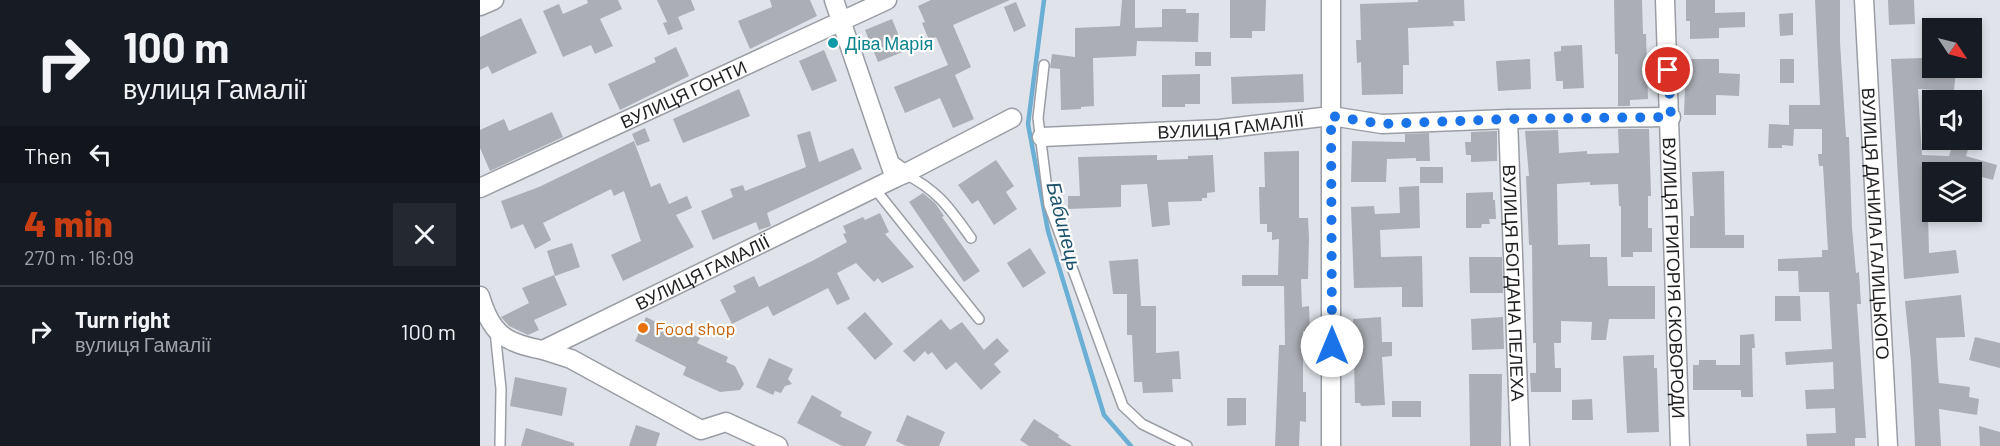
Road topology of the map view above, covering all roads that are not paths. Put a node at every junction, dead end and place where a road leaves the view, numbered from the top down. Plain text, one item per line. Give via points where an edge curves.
1 (494, 0) edge
2 (834, 0) edge
3 (887, 0) edge
4 (1331, 0) edge
5 (1665, 0) edge
6 (1864, 0) edge
7 (480, 6) edge
8 (841, 21) junction
9 (1044, 65) dead end
10 (1331, 116) junction
11 (1671, 117) junction
12 (1012, 118) dead end
13 (1508, 119) junction
14 (1042, 137) junction
15 (896, 172) junction
16 (480, 188) edge
17 (875, 189) junction
18 (971, 238) dead end
19 (480, 296) edge
20 (979, 319) dead end
21 (501, 334) junction
22 (543, 350) junction
23 (500, 446) edge
24 (778, 446) edge
25 (1187, 446) edge
26 (1331, 446) edge
27 (1520, 446) edge
28 (1680, 446) edge
29 (1888, 446) edge

1 - 7 street
2 - 8 street
3 - 8 street, ВУЛИЦЯ ГОНТИ
4 - 10 street
5 - 11 street, ВУЛИЦЯ ГРИГОРІЯ СКОВОРОДИ
6 - 29 street, ВУЛИЦЯ ДАНИЛА ГАЛИЦЬКОГО
8 - 15 street
8 - 16 street, ВУЛИЦЯ ГОНТИ
9 - 14 lane via 1038,118
10 - 13 street, ВУЛИЦЯ ГАМАЛІЇ via 1382,124
10 - 14 street, ВУЛИЦЯ ГАМАЛІЇ via 1220,129
10 - 26 street
11 - 13 street, ВУЛИЦЯ ГАМАЛІЇ
11 - 28 street, ВУЛИЦЯ ГРИГОРІЯ СКОВОРОДИ
12 - 15 street, ВУЛИЦЯ ГАМАЛІЇ
13 - 27 street, ВУЛИЦЯ БОГДАНА ПЕЛЕХА
14 - 25 lane via 1049,205 1123,406 1142,424
15 - 17 street, ВУЛИЦЯ ГАМАЛІЇ
15 - 18 lane via 922,183 942,199
17 - 20 lane
17 - 22 street, ВУЛИЦЯ ГАМАЛІЇ
19 - 21 street
21 - 22 street via 517,345
21 - 23 lane
22 - 24 street via 571,359 701,430 726,422

